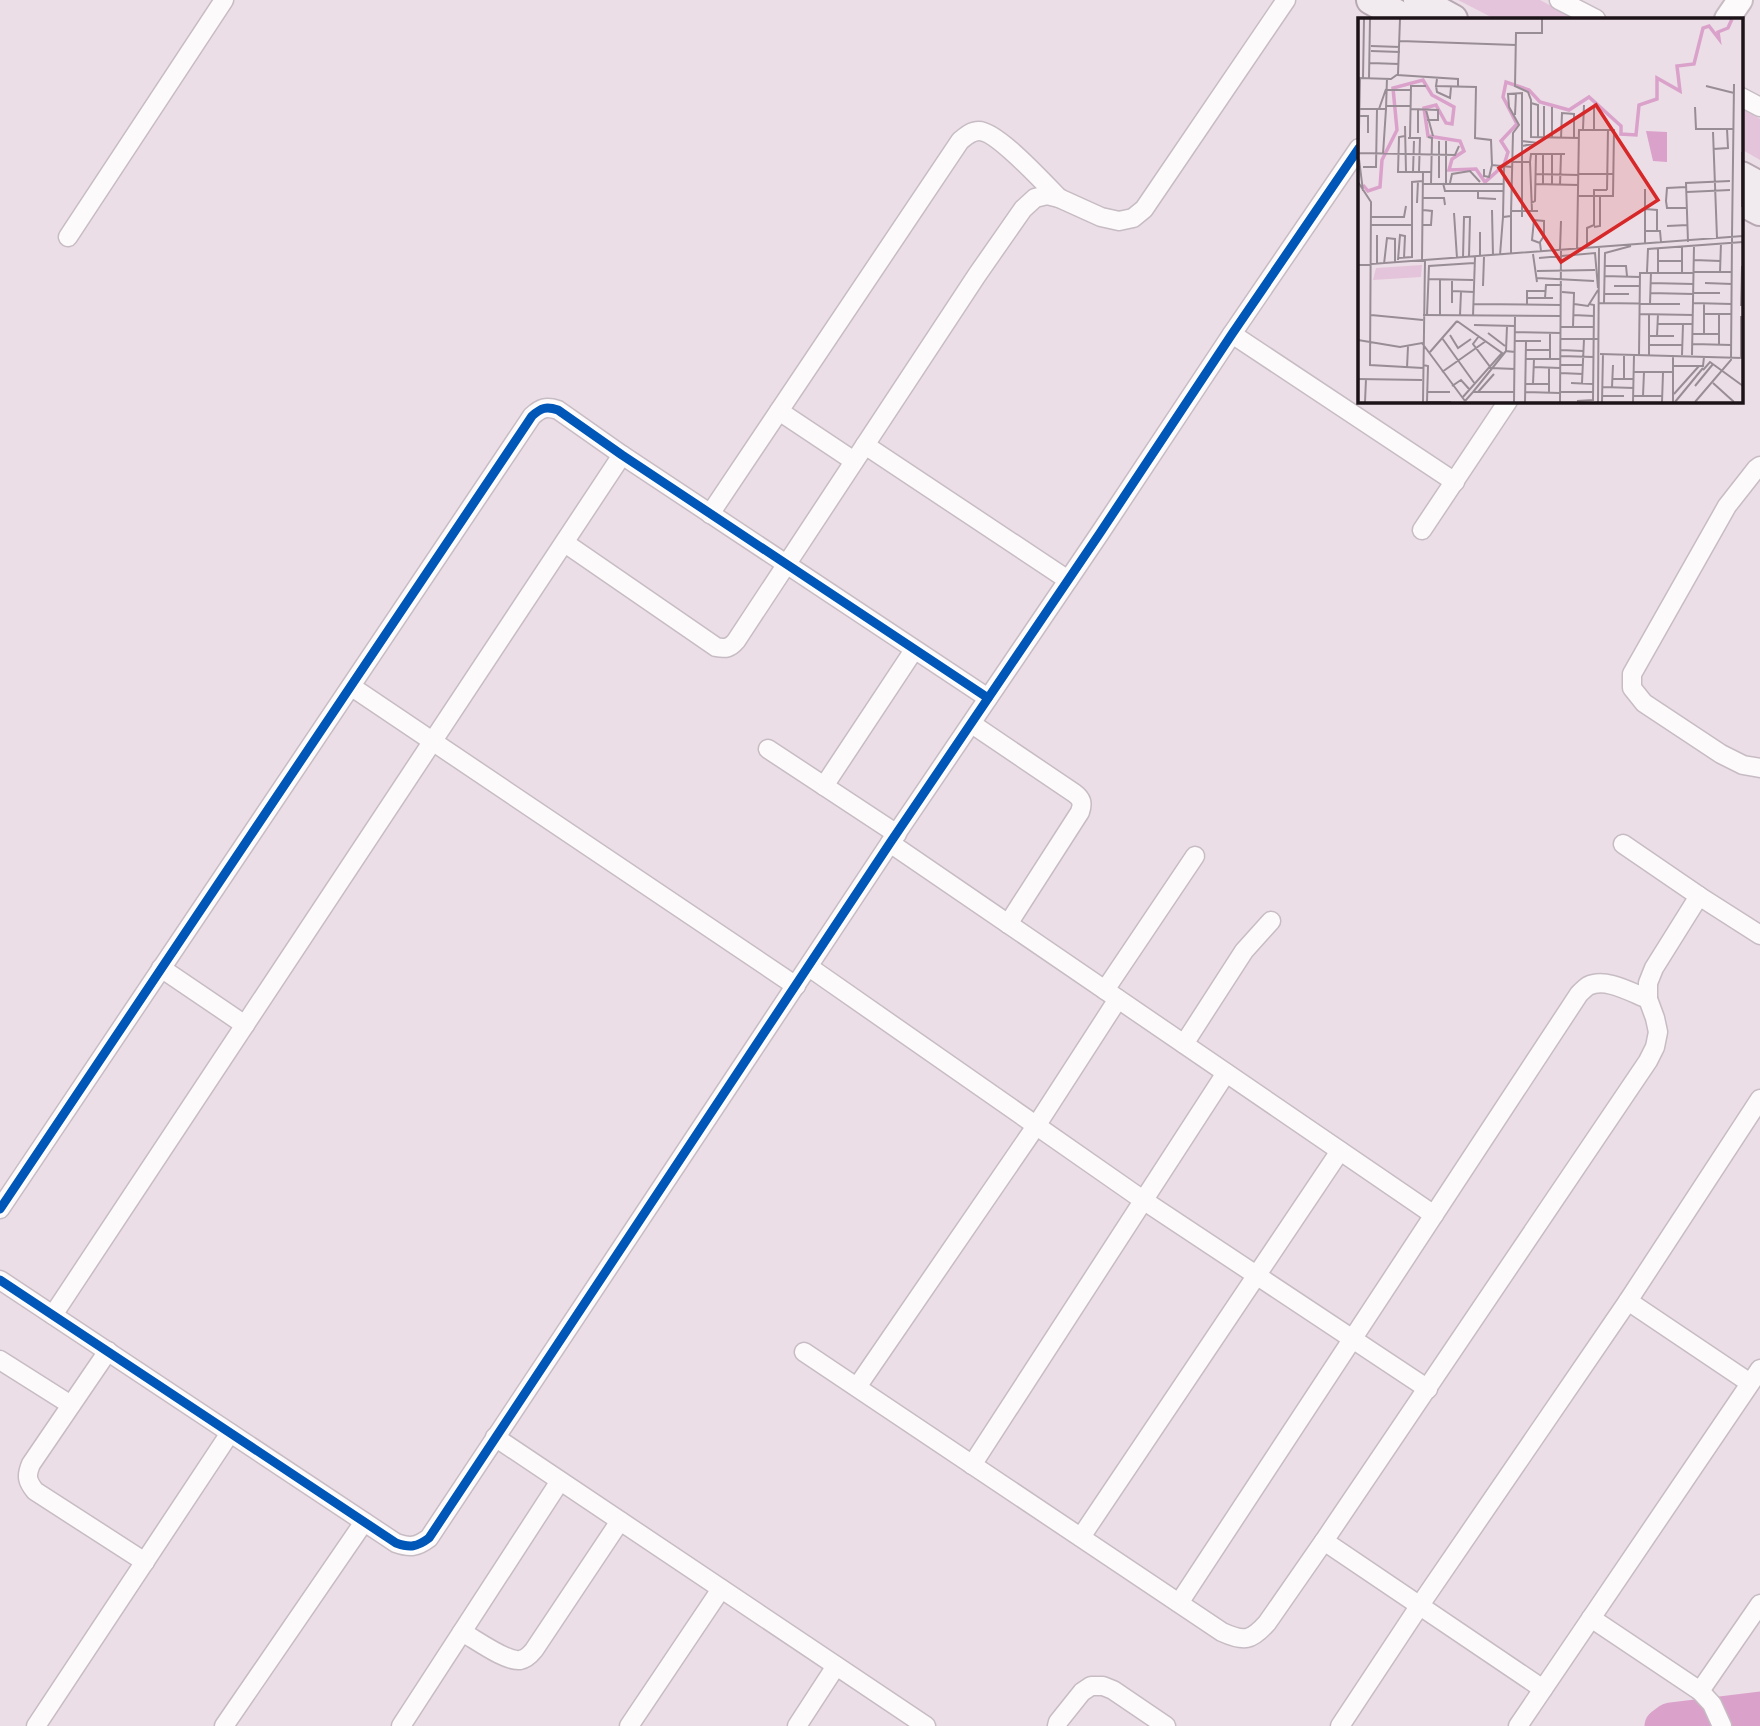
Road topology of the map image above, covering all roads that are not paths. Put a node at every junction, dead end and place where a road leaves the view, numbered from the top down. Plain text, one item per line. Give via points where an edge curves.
1 (224, 0) edge
2 (1286, 0) edge
3 (1371, 0) edge
4 (1418, 0) edge
5 (1559, 0) edge
6 (1740, 0) edge
7 (1404, 18) edge
8 (1452, 18) edge
9 (1594, 18) edge
10 (1728, 18) edge
11 (1742, 97) edge
12 (1760, 107) edge
13 (1358, 149) edge
14 (1742, 177) edge
15 (1760, 186) edge
16 (1059, 198) junction
17 (1742, 202) edge
18 (1760, 211) edge
19 (68, 237) dead end
20 (1232, 334) junction
21 (1507, 402) edge
22 (779, 411) junction
23 (865, 445) junction
24 (622, 455) junction
25 (854, 461) junction
26 (1760, 466) edge
27 (1455, 482) junction
28 (710, 514) junction
29 (1422, 530) dead end
30 (565, 542) junction
31 (786, 564) junction
32 (1068, 580) junction
33 (914, 650) junction
34 (352, 687) junction
35 (988, 698) junction
36 (972, 724) junction
37 (434, 742) junction
38 (768, 749) dead end
39 (1760, 768) edge
40 (824, 786) junction
41 (894, 838) junction
42 (1623, 844) dead end
43 (1195, 856) dead end
44 (1699, 896) junction
45 (1271, 921) dead end
46 (1008, 924) junction
47 (1760, 935) edge
48 (809, 967) junction
49 (161, 968) junction
50 (796, 986) junction
51 (1112, 995) junction
52 (1648, 999) junction
53 (245, 1025) junction
54 (1184, 1044) junction
55 (1226, 1073) junction
56 (1760, 1099) edge
57 (1036, 1126) junction
58 (1340, 1151) junction
59 (1143, 1200) junction
60 (0, 1209) edge
61 (1434, 1215) junction
62 (1257, 1276) junction
63 (0, 1280) edge
64 (1628, 1301) junction
65 (53, 1315) junction
66 (1352, 1340) junction
67 (108, 1351) junction
68 (804, 1352) dead end
69 (0, 1360) edge
70 (1755, 1376) edge
71 (857, 1387) junction
72 (1428, 1389) junction
73 (71, 1405) junction
74 (230, 1433) junction
75 (495, 1437) junction
76 (972, 1465) junction
77 (560, 1481) junction
78 (620, 1521) junction
79 (364, 1522) junction
80 (1081, 1537) junction
81 (1324, 1541) junction
82 (145, 1562) junction
83 (721, 1589) junction
84 (1179, 1603) junction
85 (1760, 1604) edge
86 (1420, 1605) junction
87 (1591, 1618) junction
88 (462, 1632) junction
89 (836, 1666) junction
90 (1543, 1689) junction
91 (1706, 1697) junction
92 (1721, 1724) edge
93 (36, 1726) edge
94 (224, 1726) edge
95 (401, 1726) edge
96 (629, 1726) edge
97 (797, 1726) edge
98 (926, 1726) edge
99 (1057, 1726) edge
100 (1167, 1726) edge
101 (1340, 1726) edge
102 (1518, 1726) edge

1 - 19 street
2 - 16 street via 1144,209 1119,221
3 - 7 main road
4 - 8 main road
5 - 9 street
6 - 10 street
11 - 12 street
13 - 20 street
14 - 15 main road
16 - 22 street via 997,138 982,130 970,132 947,159
16 - 23 street via 1035,198 1023,209
17 - 18 main road
20 - 27 street
20 - 32 street
21 - 27 street
22 - 25 street
22 - 28 street
23 - 25 street
23 - 32 street
24 - 28 street
24 - 30 street
24 - 34 street via 558,410 540,409
25 - 31 street
26 - 39 street via 1727,506 1632,674 1632,688 1644,703 1721,754
27 - 29 street
28 - 31 street
30 - 31 street via 716,647 724,648 736,641
30 - 37 street
31 - 33 street
32 - 35 street
33 - 35 street
33 - 40 street
34 - 37 street
34 - 49 street
35 - 36 street
36 - 41 street
36 - 46 street via 1074,793 1082,805
37 - 50 street
37 - 53 street
38 - 40 street
40 - 41 street
41 - 46 street
41 - 48 street
42 - 44 street
43 - 51 street
44 - 47 street
44 - 52 street via 1654,968
45 - 54 street via 1237,961
46 - 51 street
48 - 50 street
48 - 57 street
49 - 53 street
49 - 60 street
50 - 75 street
51 - 54 street
51 - 57 street
52 - 61 street via 1600,984 1579,994
52 - 72 street via 1658,1032 1656,1047
53 - 65 street
54 - 55 street
55 - 58 street
55 - 59 street
56 - 64 street
57 - 59 street
57 - 71 street
58 - 61 street
58 - 62 street
59 - 62 street
59 - 76 street
61 - 66 street
62 - 66 street
62 - 80 street
63 - 65 street
64 - 70 street
64 - 86 street
65 - 67 street
66 - 72 street
66 - 84 street
67 - 73 street
67 - 74 street
68 - 71 street
69 - 73 street
70 - 87 street
71 - 76 street
72 - 81 street
73 - 82 street via 31,1464 29,1483
74 - 79 street
74 - 82 street
75 - 77 street
75 - 79 street via 421,1544 409,1548 396,1543
76 - 80 street
77 - 78 street
77 - 88 street
78 - 83 street
78 - 88 street via 527,1657 508,1658
79 - 94 street
80 - 84 street
81 - 84 street via 1267,1623 1246,1639 1222,1632
81 - 86 street
82 - 93 street
83 - 89 street
83 - 96 street
85 - 91 street
86 - 90 street
86 - 101 street
87 - 90 street
87 - 91 street
88 - 95 street
89 - 97 street
89 - 98 street
90 - 102 street
91 - 92 street
99 - 100 street via 1082,1692 1103,1686

